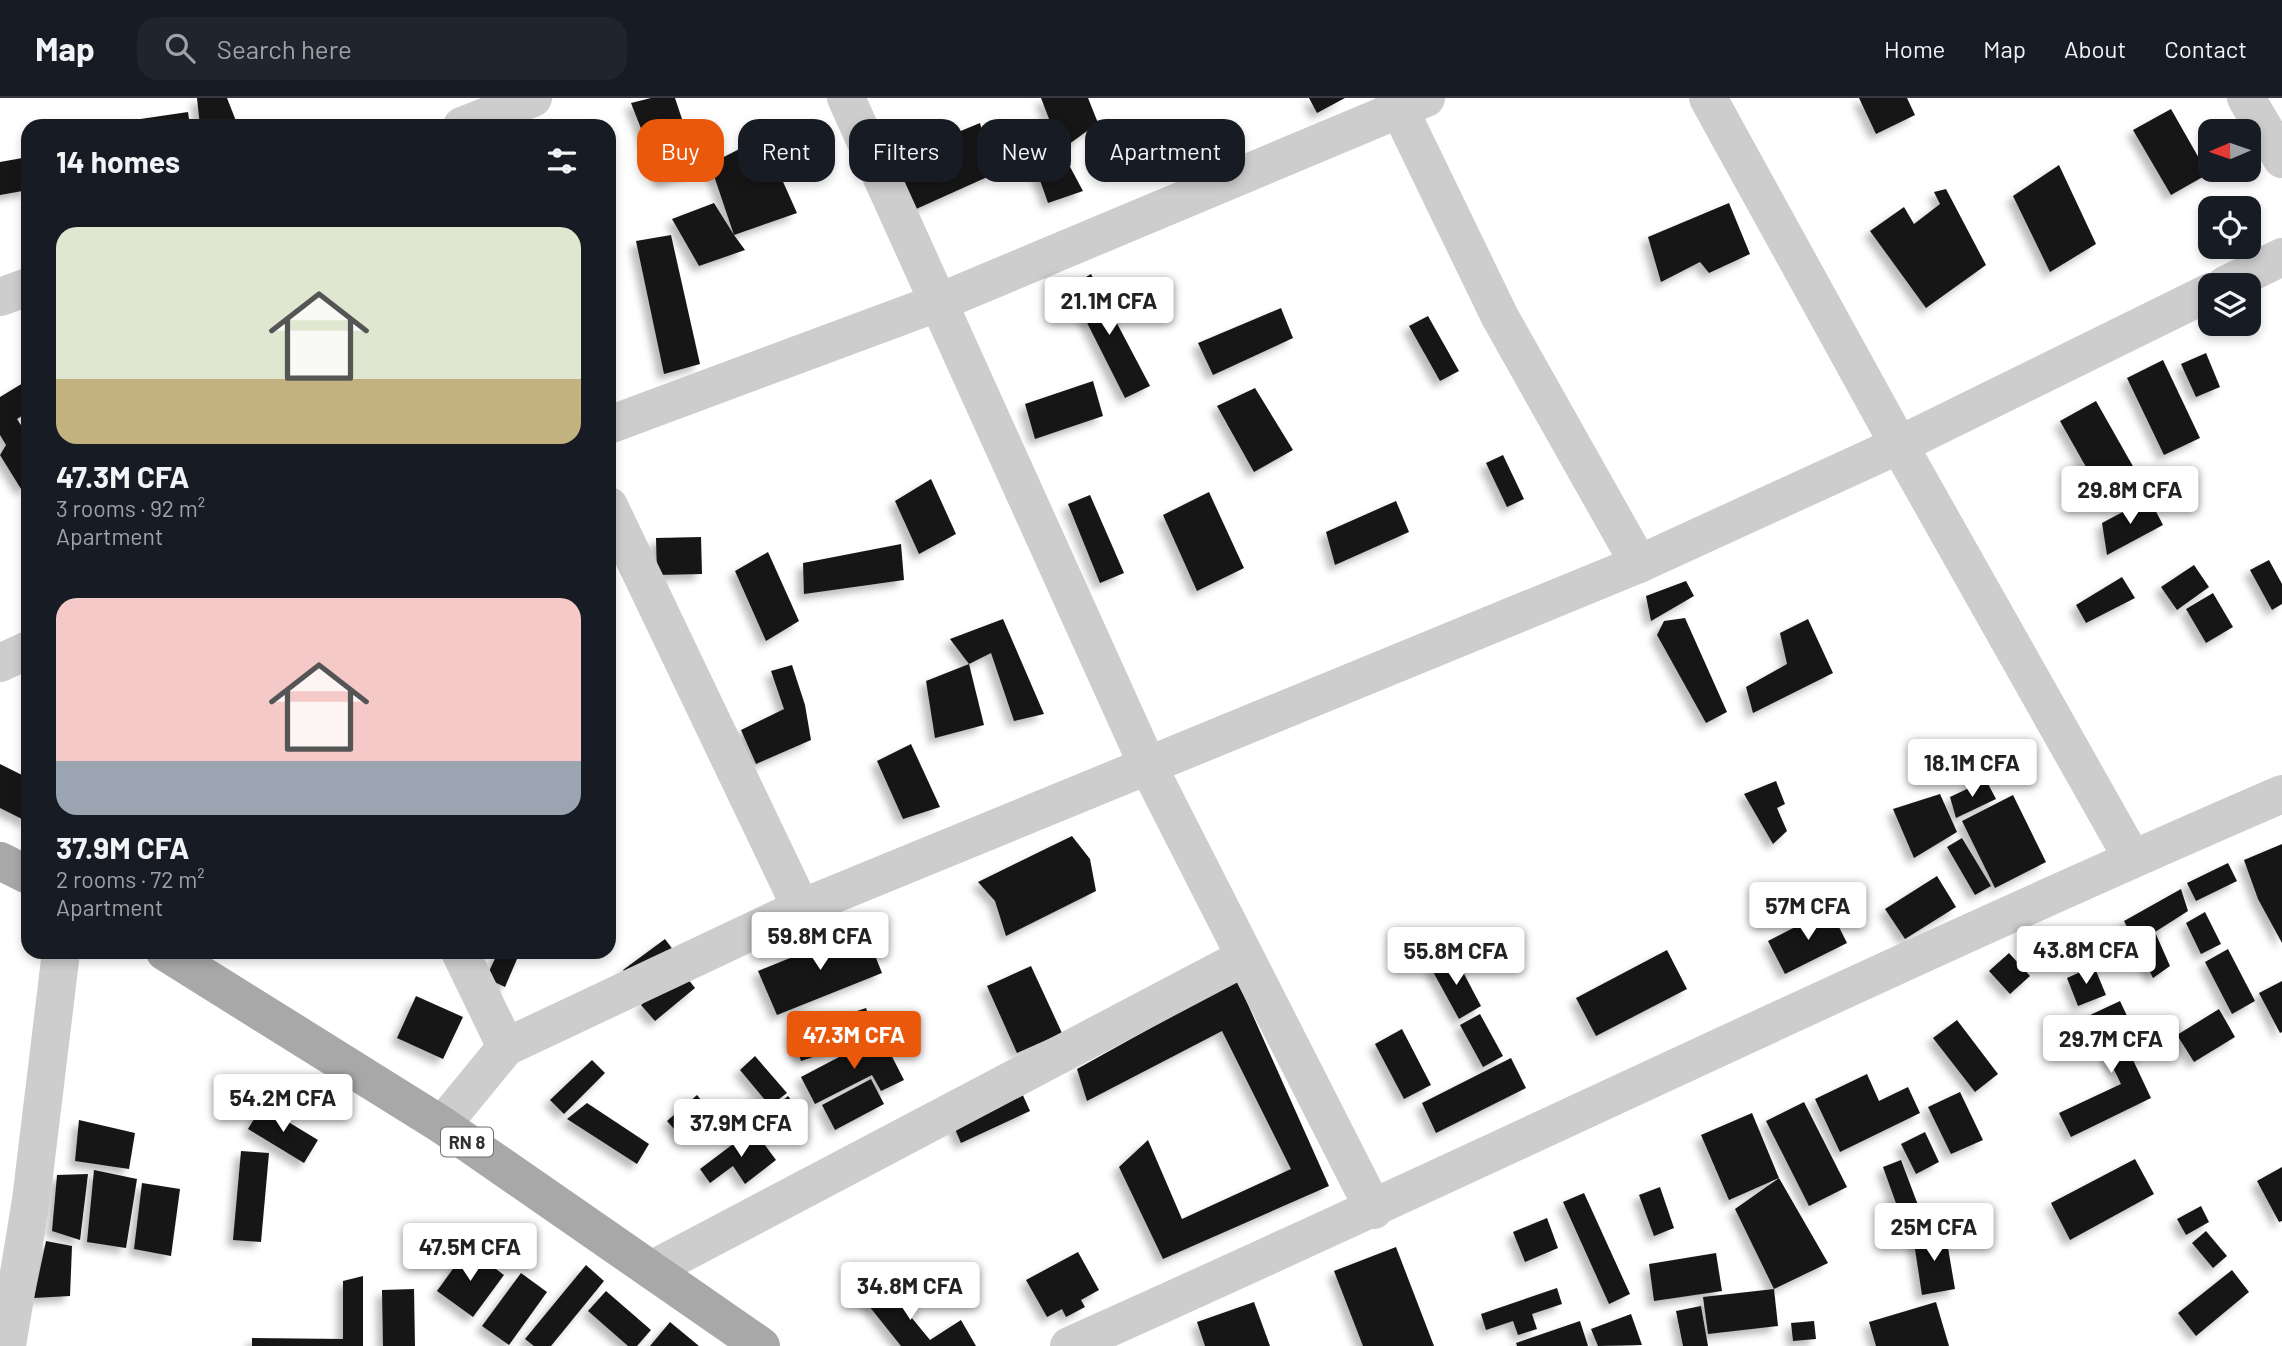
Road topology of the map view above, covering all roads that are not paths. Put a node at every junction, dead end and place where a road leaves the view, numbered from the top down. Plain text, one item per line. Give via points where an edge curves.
1 (533, 98) edge
2 (846, 98) edge
3 (1708, 98) edge
4 (2246, 98) edge
5 (1407, 102) edge
6 (480, 119) edge
7 (2282, 159) edge
8 (2282, 257) edge
9 (2249, 273) edge
10 (21, 290) edge
11 (0, 297) edge
12 (2198, 298) edge
13 (937, 303) junction
14 (616, 422) edge
15 (1899, 445) junction
16 (616, 521) edge
17 (1639, 564) junction
18 (21, 653) edge
19 (0, 663) edge
20 (1147, 764) junction
21 (2282, 793) edge
22 (2132, 858) junction
23 (0, 861) edge
24 (21, 872) edge
25 (801, 908) junction
26 (1245, 957) junction
27 (60, 959) edge
28 (176, 959) edge
29 (463, 959) edge
30 (506, 1047) junction
31 (442, 1125) junction
32 (1374, 1210) junction
33 (652, 1270) junction
34 (7, 1346) edge
35 (761, 1346) edge
36 (1069, 1346) edge

1 - 6 street
2 - 13 street
3 - 15 street
4 - 7 street
5 - 13 street
5 - 17 street via 1500,317
8 - 9 street
10 - 11 street
12 - 15 street
13 - 14 street
13 - 20 street
15 - 17 street
15 - 22 street
16 - 25 street
17 - 20 street
18 - 19 street
20 - 25 street
20 - 26 street
21 - 22 street
22 - 32 street
23 - 24 main road
25 - 30 street
26 - 32 street
26 - 33 street
27 - 34 street via 32,1200
28 - 31 main road, RN 8
29 - 30 street
30 - 31 street
31 - 33 main road, RN 8
32 - 36 street
33 - 35 main road, RN 8

